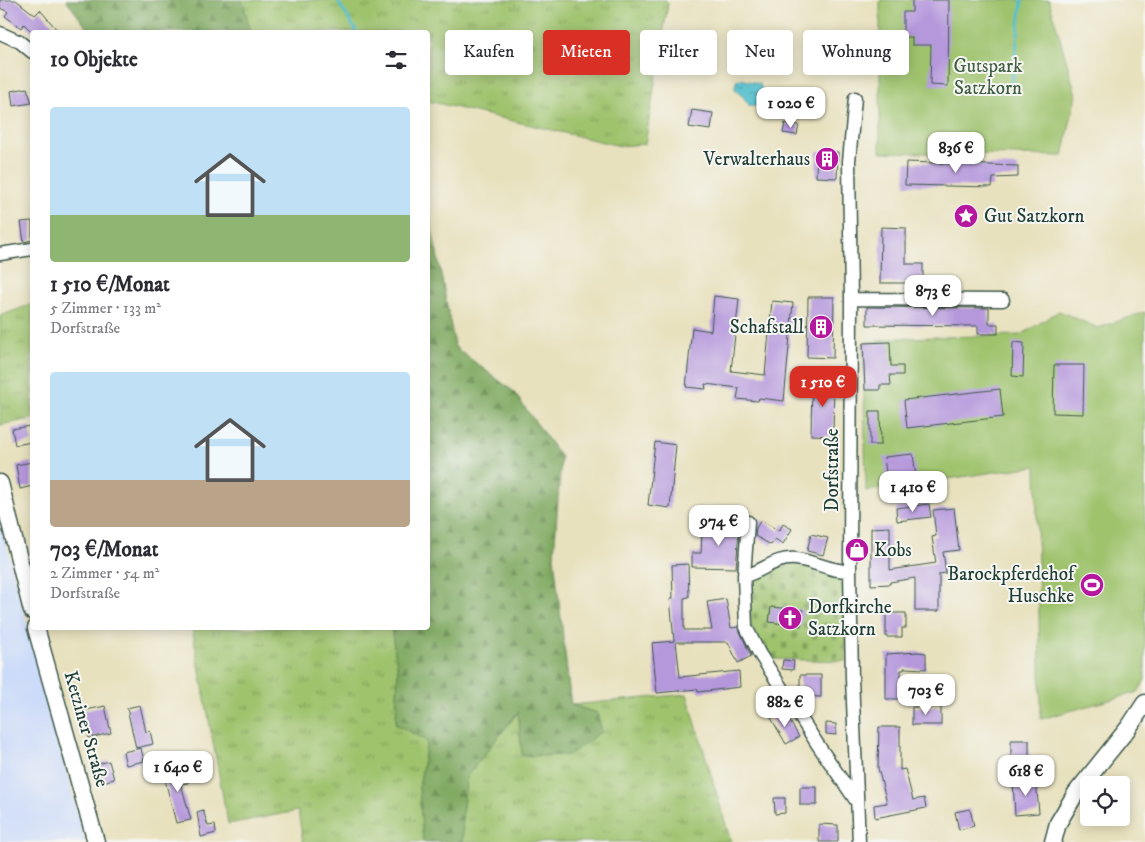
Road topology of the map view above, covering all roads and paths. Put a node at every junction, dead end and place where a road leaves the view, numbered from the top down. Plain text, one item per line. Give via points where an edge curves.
1 (0, 33) edge
2 (30, 50) edge
3 (855, 98) dead end
4 (30, 249) edge
5 (0, 254) edge
6 (851, 299) junction
7 (1003, 300) dead end
8 (0, 483) edge
9 (748, 522) dead end
10 (850, 571) junction
11 (744, 576) junction
12 (30, 603) edge
13 (37, 630) edge
14 (1145, 703) edge
15 (856, 802) junction
16 (96, 842) edge
17 (859, 842) edge
18 (1053, 842) edge

1 - 2 street
3 - 6 street, Dorfstraße via 849,161
4 - 5 street
6 - 7 street
6 - 10 street, Dorfstraße
8 - 12 street
9 - 11 street
10 - 11 street via 796,559 780,560 755,574
10 - 15 street, Dorfstraße
11 - 15 street via 746,627 765,663
13 - 16 street, Ketziner Straße
14 - 18 street via 1130,727 1076,793 1058,822
15 - 17 street, Dorfstraße

